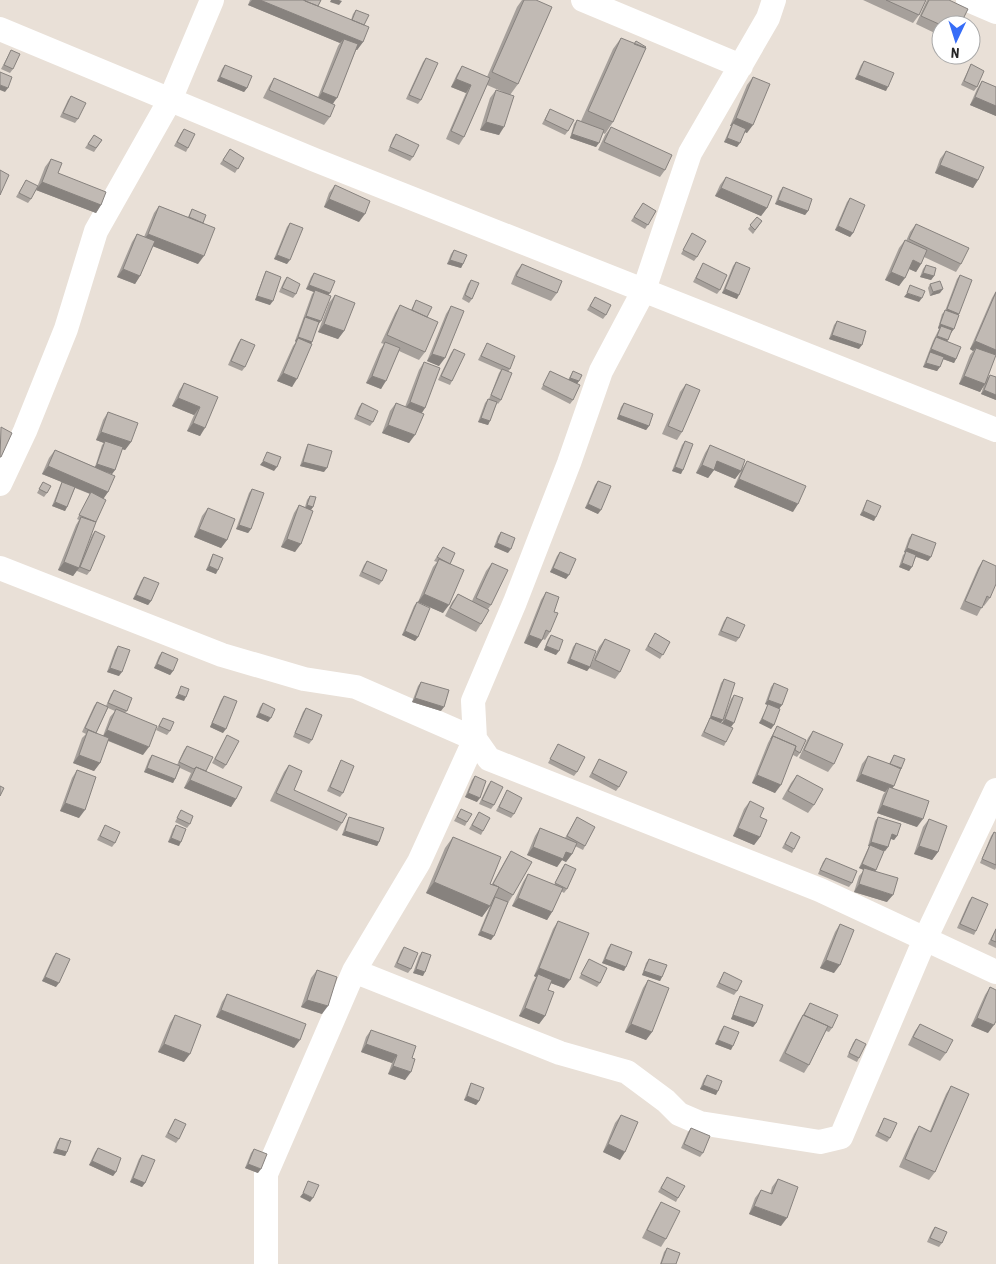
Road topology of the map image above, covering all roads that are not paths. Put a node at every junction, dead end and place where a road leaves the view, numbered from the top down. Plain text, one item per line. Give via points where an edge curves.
1 (212, 0) edge
2 (583, 0) edge
3 (774, 0) edge
4 (968, 0) edge
5 (996, 12) edge
6 (0, 29) edge
7 (741, 66) junction
8 (170, 100) junction
9 (644, 290) junction
10 (996, 430) edge
11 (0, 484) edge
12 (0, 568) edge
13 (475, 739) junction
14 (996, 790) edge
15 (926, 939) junction
16 (354, 972) junction
17 (996, 972) edge
18 (266, 1264) edge

1 - 8 street
2 - 7 street
3 - 7 street via 768,18
4 - 5 street
6 - 8 street
7 - 9 street via 690,153
8 - 9 street
8 - 11 street via 96,231 66,329 26,431
9 - 10 street
9 - 13 street via 601,371 522,584 472,701
12 - 13 street via 222,654 304,679 356,687
13 - 15 street via 489,759 820,890
13 - 16 street via 420,862
14 - 15 street
15 - 16 street via 840,1137 820,1142 700,1123 679,1114 627,1072 560,1053
15 - 17 street
16 - 18 street via 266,1174

